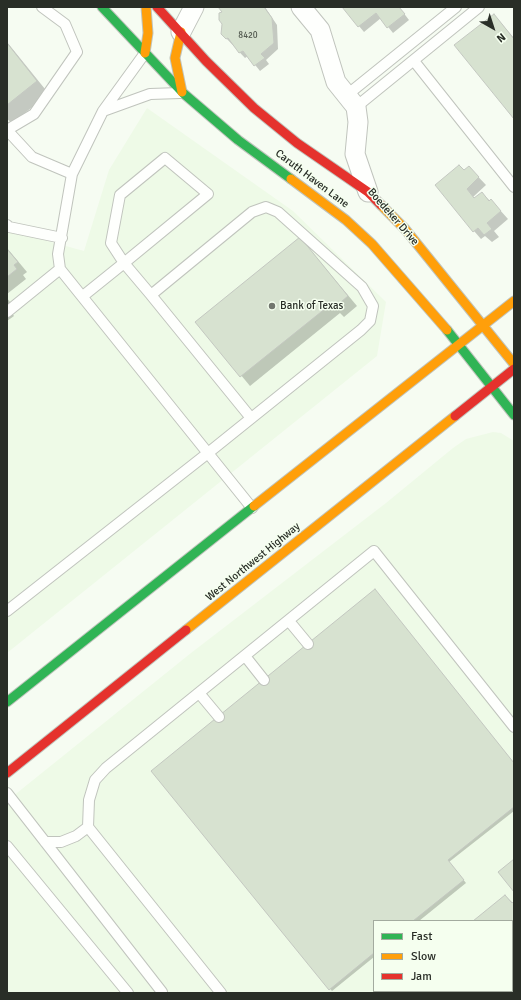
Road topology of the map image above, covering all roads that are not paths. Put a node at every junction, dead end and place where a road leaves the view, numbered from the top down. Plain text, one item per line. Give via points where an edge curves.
1 (42, 7) edge
2 (102, 7) edge
3 (146, 7) edge
4 (157, 7) edge
5 (194, 7) edge
6 (301, 7) edge
7 (456, 7) edge
8 (479, 7) edge
9 (181, 32) junction
10 (145, 53) junction
11 (167, 56) junction
12 (206, 61) junction
13 (414, 61) junction
14 (183, 93) junction
15 (352, 101) junction
16 (103, 111) junction
17 (72, 174) junction
18 (514, 188) edge
19 (368, 192) junction
20 (7, 225) edge
21 (62, 238) junction
22 (124, 263) junction
23 (60, 269) junction
24 (151, 295) junction
25 (83, 296) junction
26 (514, 301) edge
27 (7, 312) edge
28 (484, 326) junction
29 (459, 345) junction
30 (514, 364) edge
31 (514, 369) edge
32 (491, 387) junction
33 (514, 415) edge
34 (252, 418) junction
35 (208, 453) junction
36 (252, 508) junction
37 (7, 611) edge
38 (289, 621) junction
39 (308, 644) dead end
40 (245, 656) junction
41 (264, 680) dead end
42 (200, 693) junction
43 (7, 702) edge
44 (219, 716) dead end
45 (514, 727) edge
46 (7, 773) edge
47 (7, 793) edge
48 (88, 827) junction
49 (46, 842) junction
50 (7, 846) edge
51 (128, 993) edge
52 (163, 993) edge
53 (221, 993) edge

1 - 17 lane via 65,24 77,52 34,114 7,130 32,157
2 - 10 main road, Caruth Haven Lane
3 - 10 main road via 148,33
4 - 9 main road, Caruth Haven Lane
5 - 9 street
6 - 15 street via 320,30 336,82
7 - 15 lane
8 - 13 lane
9 - 11 main road
9 - 12 main road, Caruth Haven Lane
10 - 11 main road
10 - 14 main road, Caruth Haven Lane
10 - 16 lane
11 - 12 main road
11 - 14 main road
12 - 19 main road, Caruth Haven Lane via 254,108 297,143
13 - 15 lane
13 - 18 lane
14 - 16 lane via 150,94
14 - 29 main road, Caruth Haven Lane via 238,140 346,220 403,276
15 - 19 street, Boedeker Drive via 358,122 355,154
16 - 17 lane
17 - 21 lane
19 - 28 main road, Boedeker Drive via 405,229
20 - 21 lane
21 - 23 lane via 58,254
22 - 22 lane via 111,242 120,195 164,158 208,194
22 - 24 lane
22 - 25 lane
23 - 25 lane
23 - 27 lane
24 - 34 lane
24 - 34 lane via 252,212 266,208 278,212 362,287 373,306 370,321
25 - 35 lane
26 - 28 main road
28 - 29 main road
28 - 30 main road, Boedeker Drive
29 - 32 main road, Caruth Haven Lane
29 - 36 main road
31 - 32 main road, West Northwest Highway
32 - 33 main road
32 - 46 main road, West Northwest Highway
34 - 35 lane
35 - 36 lane
35 - 37 lane
36 - 43 main road
38 - 39 lane
38 - 40 lane
38 - 45 lane via 374,551
40 - 41 lane
40 - 42 lane
42 - 44 lane
42 - 48 lane via 106,768 95,780 89,800
47 - 49 lane
48 - 49 lane via 76,836 61,842
48 - 53 lane
49 - 52 lane
50 - 51 lane

